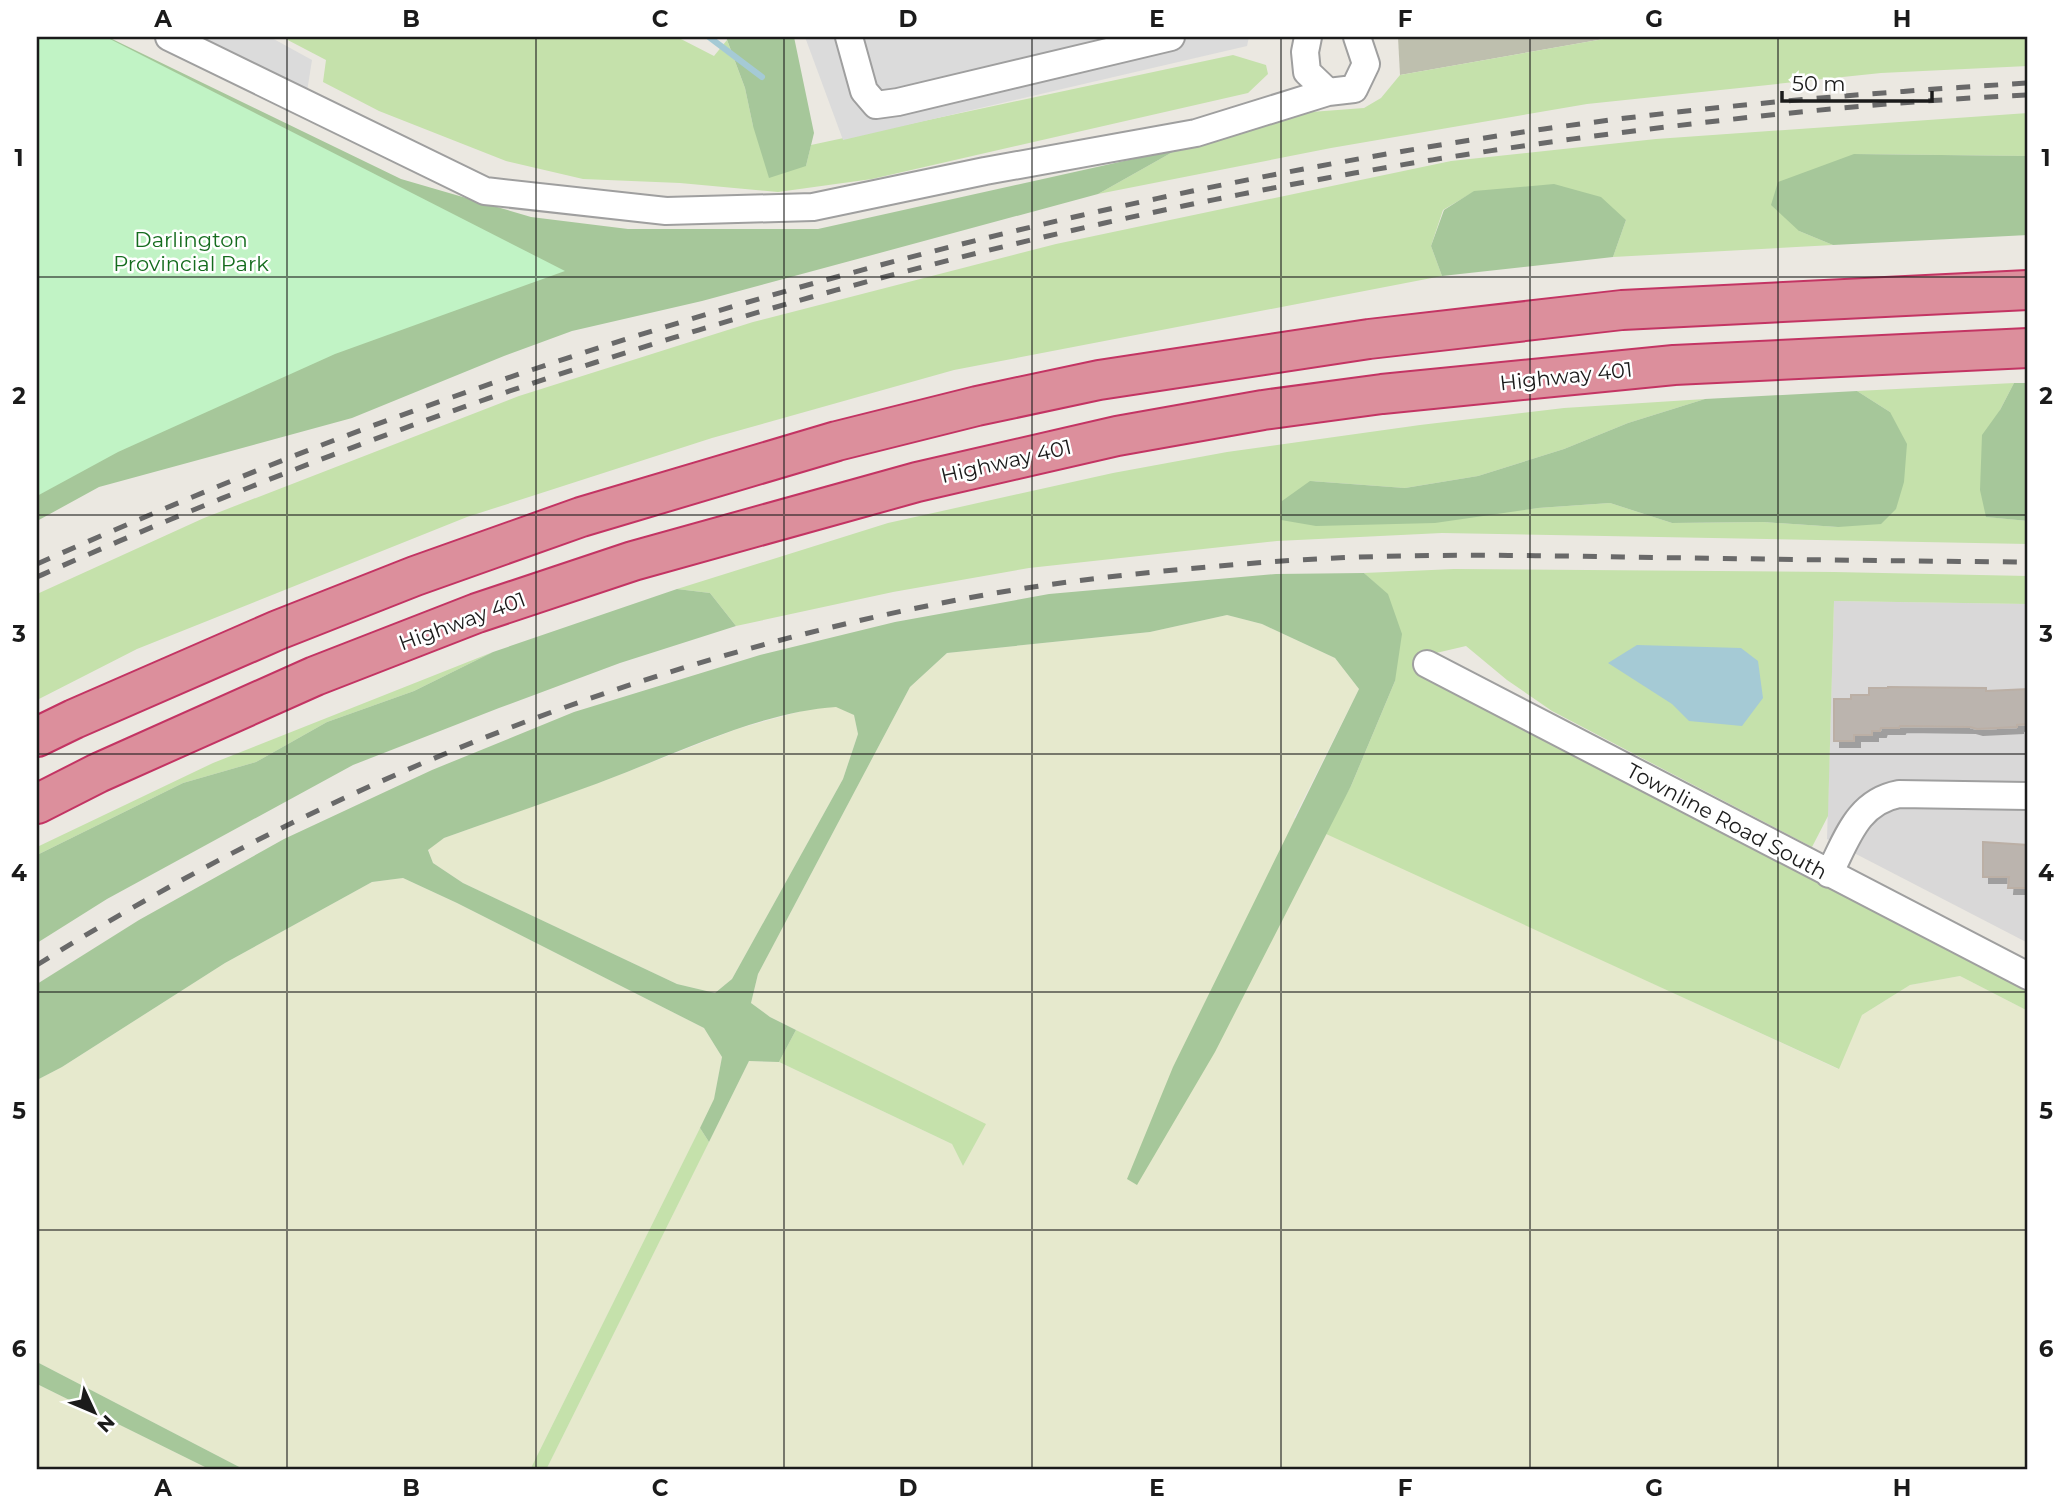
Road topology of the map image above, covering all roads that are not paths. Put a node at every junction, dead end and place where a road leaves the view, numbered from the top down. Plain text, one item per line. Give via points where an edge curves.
1 (169, 37) edge
2 (849, 37) edge
3 (1171, 37) edge
4 (1308, 37) edge
5 (1357, 37) edge
6 (1328, 92) junction
7 (2028, 290) edge
8 (2028, 348) edge
9 (1427, 664) dead end
10 (37, 737) edge
11 (2028, 796) edge
12 (37, 804) edge
13 (1829, 874) junction
14 (2028, 976) edge

1 - 6 street via 485,191 666,211 813,207 1196,134
2 - 3 street via 864,91 876,105
4 - 6 street via 1307,72
5 - 6 street via 1367,64 1354,89
7 - 10 highway via 1609,312 1369,338 1099,380 977,406 837,441 581,517 278,630
8 - 12 highway, Highway 401 via 1674,365 1410,391 1263,410 1091,442 904,485 634,561 477,613 315,676
9 - 13 street, Townline Road South
11 - 13 street via 1886,797 1870,805 1856,822
13 - 14 street, Townline Road South

